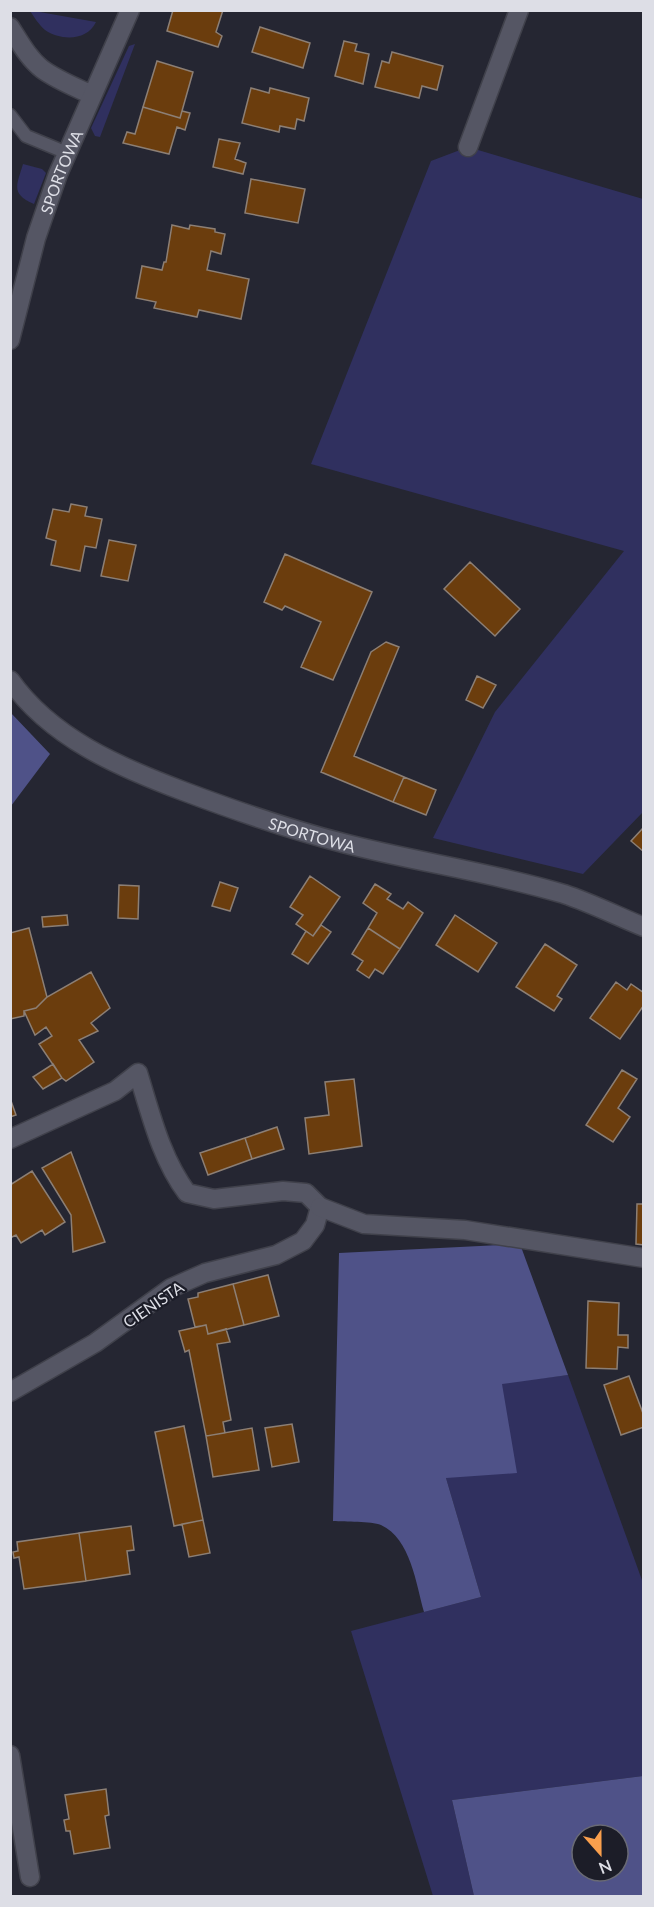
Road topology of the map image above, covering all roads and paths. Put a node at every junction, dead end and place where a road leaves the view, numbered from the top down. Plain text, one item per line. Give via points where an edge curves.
1 (130, 10) edge
2 (519, 10) edge
3 (10, 27) edge
4 (92, 95) junction
5 (10, 115) edge
6 (468, 147) dead end
7 (67, 153) junction
8 (10, 339) edge
9 (10, 680) edge
10 (644, 927) edge
11 (10, 1139) edge
12 (320, 1207) junction
13 (644, 1258) edge
14 (10, 1392) edge
15 (10, 1755) edge
16 (30, 1877) dead end

1 - 4 street, SPORTOWA
2 - 6 street
3 - 4 street via 40,68
4 - 7 street, SPORTOWA
5 - 7 lane via 26,136
7 - 8 street, SPORTOWA via 36,238
9 - 10 street, SPORTOWA via 61,732 111,762 166,785 343,843 566,895
11 - 12 street via 115,1091 138,1073 174,1176 187,1193 214,1199 283,1191 306,1193
12 - 13 street via 364,1224 465,1230
12 - 14 street, CIENISTA via 315,1225 303,1241 276,1255 205,1273 171,1288 95,1343
15 - 16 street

